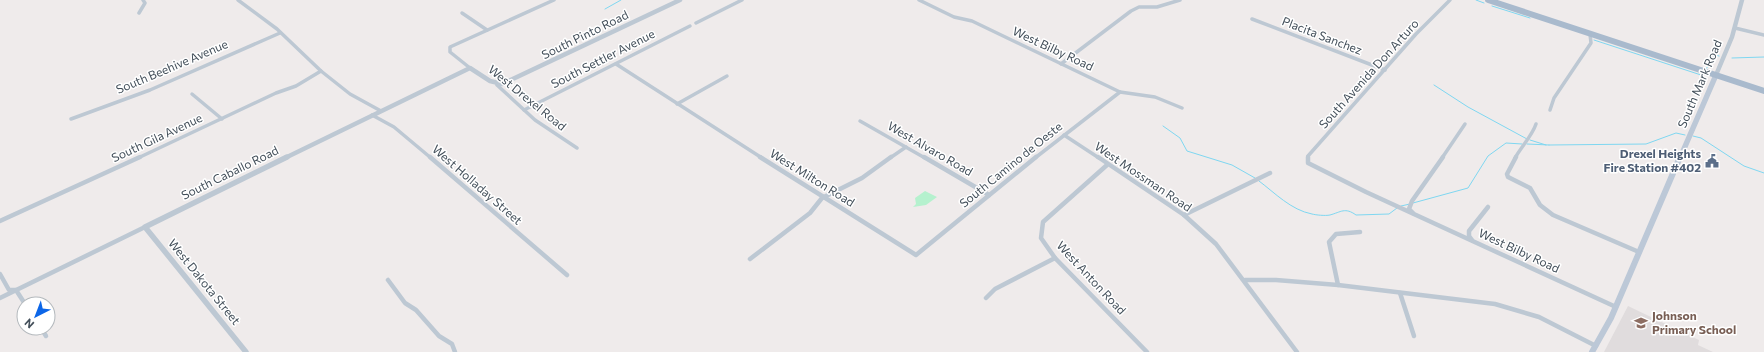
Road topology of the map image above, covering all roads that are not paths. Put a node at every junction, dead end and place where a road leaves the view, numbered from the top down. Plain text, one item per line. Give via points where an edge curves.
1 (143, 0) edge
2 (238, 0) edge
3 (554, 0) edge
4 (680, 0) edge
5 (742, 0) edge
6 (919, 0) edge
7 (1180, 0) edge
8 (1450, 0) edge
9 (1488, 0) edge
10 (1742, 0) edge
11 (139, 13) dead end
12 (462, 13) dead end
13 (1252, 19) dead end
14 (696, 23) dead end
15 (690, 26) dead end
16 (1735, 28) junction
17 (487, 30) junction
18 (280, 32) junction
19 (1590, 34) junction
20 (1764, 35) edge
21 (616, 64) junction
22 (1061, 64) junction
23 (470, 68) junction
24 (1385, 70) junction
25 (321, 71) junction
26 (727, 76) dead end
27 (1716, 76) junction
28 (497, 85) junction
29 (1764, 91) edge
30 (1120, 92) junction
31 (192, 94) dead end
32 (1764, 94) edge
33 (677, 104) junction
34 (1182, 108) dead end
35 (524, 110) junction
36 (1550, 110) dead end
37 (380, 111) junction
38 (372, 115) junction
39 (222, 118) junction
40 (71, 119) dead end
41 (860, 121) dead end
42 (1465, 124) dead end
43 (1536, 124) dead end
44 (1064, 135) junction
45 (906, 147) junction
46 (577, 148) dead end
47 (1308, 163) joint
48 (1107, 166) junction
49 (1270, 173) dead end
50 (989, 195) junction
51 (822, 198) junction
52 (1488, 207) dead end
53 (1413, 214) junction
54 (1184, 215) junction
55 (0, 221) edge
56 (145, 227) junction
57 (1360, 232) dead end
58 (1472, 240) junction
59 (1639, 252) junction
60 (916, 255) joint
61 (1055, 258) junction
62 (750, 259) dead end
63 (0, 274) edge
64 (567, 275) dead end
65 (388, 280) dead end
66 (1245, 280) junction
67 (1338, 285) junction
68 (16, 290) junction
69 (1400, 293) junction
70 (20, 296) edge
71 (0, 298) edge
72 (986, 298) dead end
73 (1616, 307) junction
74 (1414, 336) dead end
75 (1594, 349) edge
76 (246, 352) edge
77 (455, 352) edge
78 (1147, 352) edge
79 (1297, 352) edge

1 - 11 street via 145,3
2 - 18 street
3 - 17 street
4 - 28 street, South Pinto Road
5 - 14 street
6 - 22 street, West Bilby Road via 954,17 972,21
7 - 22 street via 1157,7 1139,7 1131,11
8 - 24 street, South Avenida Don Arturo
9 - 19 main road
10 - 16 street, South Mark Road
12 - 17 street
13 - 24 street, Placita Sanchez
15 - 21 street, South Settler Avenue
16 - 20 street
16 - 27 street, South Mark Road
17 - 23 street, West Drexel Road via 450,47 450,52
18 - 25 street
18 - 40 street, South Beehive Avenue via 176,78
19 - 27 main road
19 - 36 street via 1591,43 1554,98
21 - 33 street, West Milton Road
21 - 35 street, South Settler Avenue
22 - 30 street, West Bilby Road
23 - 28 street, West Drexel Road
23 - 37 street, South Caballo Road
24 - 47 street, South Avenida Don Arturo via 1308,156
25 - 37 street via 350,94
25 - 39 street, South Gila Avenue via 296,86
26 - 33 street
27 - 29 main road
27 - 32 main road
27 - 59 main road, South Mark Road
28 - 35 street, West Drexel Road
30 - 34 street, West Bilby Road via 1155,97
30 - 44 street, South Camino de Oeste
31 - 39 street
33 - 51 street, West Milton Road
35 - 46 street, West Drexel Road via 561,139
37 - 38 street, South Caballo Road
38 - 56 street, South Caballo Road
38 - 64 street, West Holladay Street via 394,126
39 - 55 street, South Gila Avenue
41 - 45 street, West Alvaro Road
42 - 53 street via 1412,201 1409,209
43 - 59 street via 1521,147 1507,174 1508,177 1530,188 1540,205 1553,215
44 - 48 street, West Mossman Road
44 - 50 street, South Camino de Oeste
45 - 50 street, West Alvaro Road
45 - 51 street via 862,178
47 - 53 street, West Bilby Road
48 - 54 street, West Mossman Road via 1125,175
48 - 61 street, West Anton Road via 1043,222 1041,238
49 - 54 street
50 - 60 street, South Camino de Oeste
51 - 60 street, West Milton Road via 845,209
51 - 62 street via 810,213
52 - 58 street via 1469,231
53 - 58 street, West Bilby Road
54 - 66 street, West Mossman Road via 1216,244
56 - 68 street, South Caballo Road
56 - 76 street, West Dakota Street
57 - 67 street via 1336,234 1329,242
58 - 73 street, West Bilby Road
59 - 73 main road, South Mark Road
61 - 72 street via 995,289
61 - 78 street, West Anton Road
63 - 68 street via 9,290
65 - 77 street via 405,303 416,310 438,336 452,344
66 - 67 street
66 - 79 street, West Mossman Road
67 - 69 street
68 - 70 street
68 - 71 street, South Caballo Road
69 - 74 street
69 - 75 street via 1495,304 1539,317
73 - 75 main road, South Mark Road

